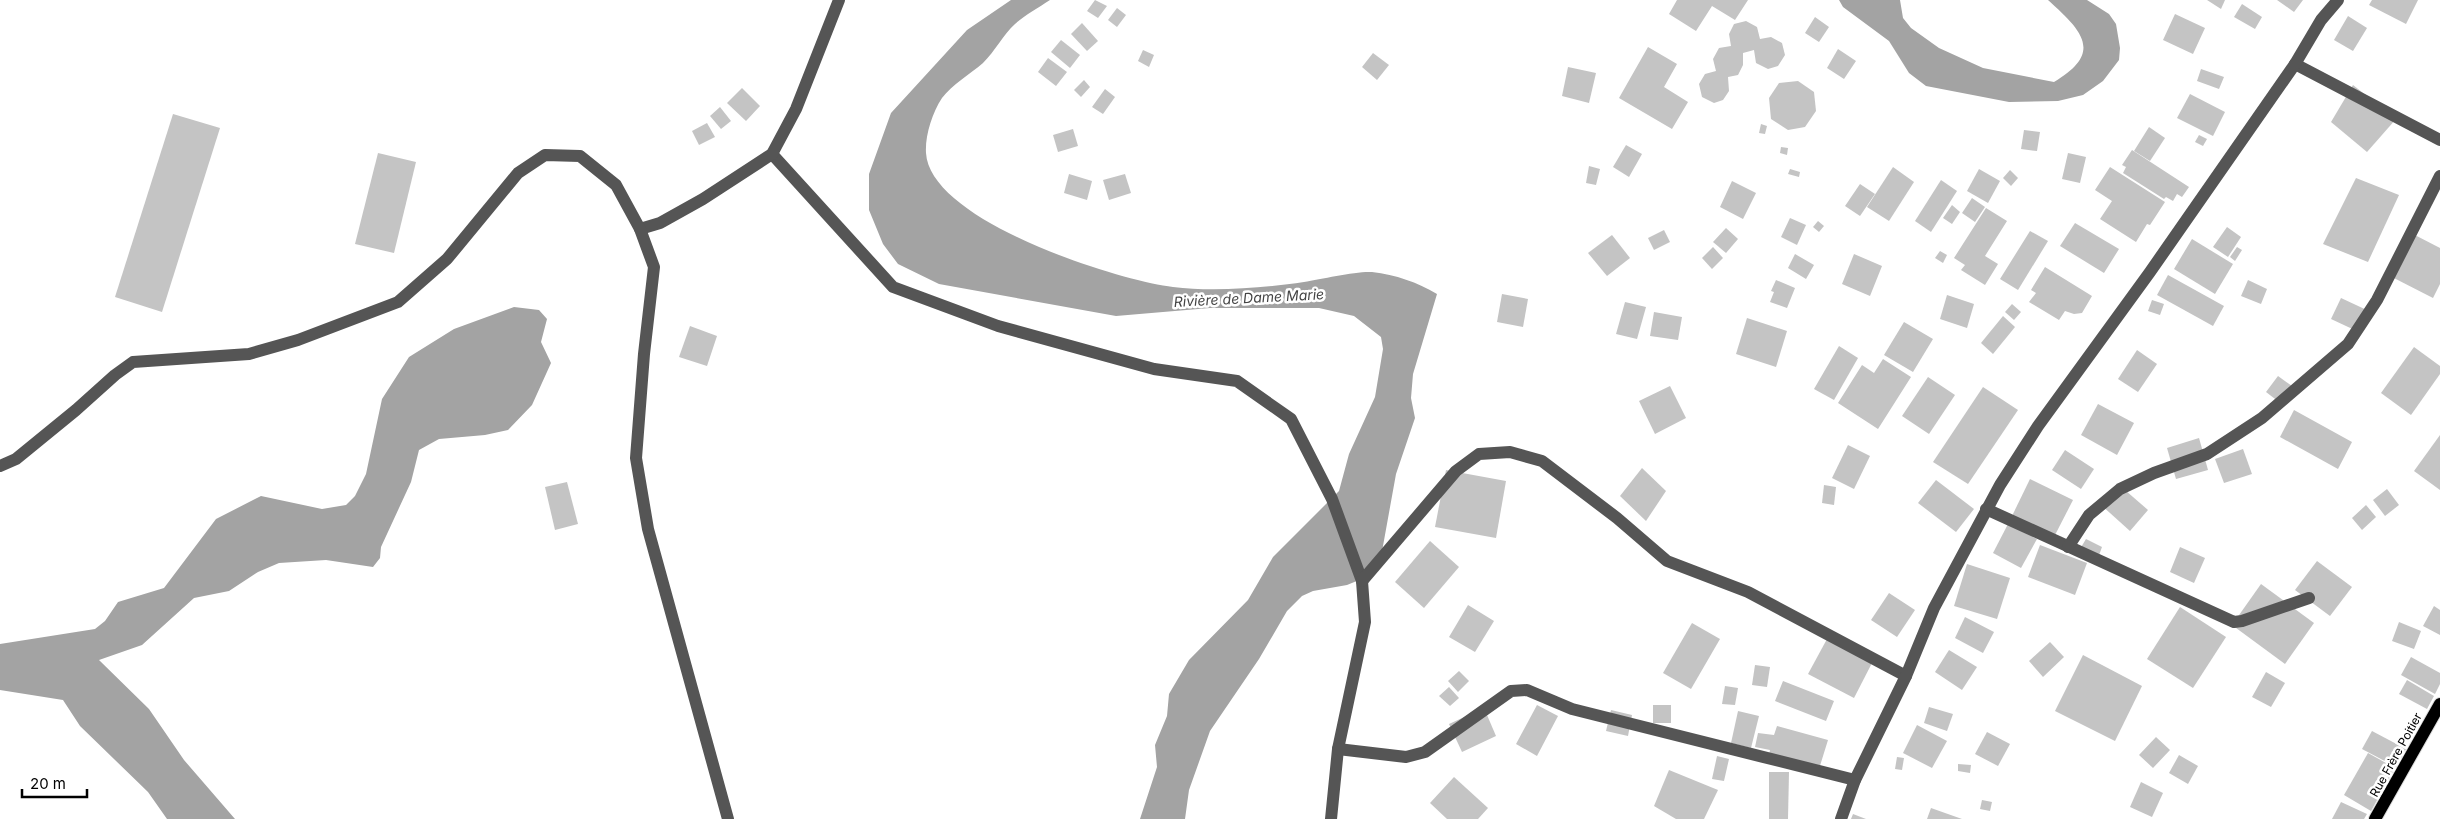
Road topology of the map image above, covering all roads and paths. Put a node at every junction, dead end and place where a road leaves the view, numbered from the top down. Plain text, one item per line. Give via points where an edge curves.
1 (839, 0) edge
2 (2338, 0) edge
3 (2295, 64) junction
4 (2440, 140) edge
5 (772, 154) junction
6 (2440, 176) edge
7 (640, 229) junction
8 (0, 466) edge
9 (1986, 509) junction
10 (2068, 546) junction
11 (1362, 581) junction
12 (2309, 598) dead end
13 (1906, 676) junction
14 (2440, 704) edge
15 (1338, 749) junction
16 (1856, 780) junction
17 (728, 819) edge
18 (1331, 819) edge
19 (1841, 819) edge
20 (2375, 819) edge

1 - 5 street via 796,109
2 - 3 street via 2321,20
3 - 4 street
3 - 9 street via 2038,426
5 - 7 street via 703,199 660,223
5 - 11 street via 893,287 998,326 1154,369 1237,381 1291,419 1332,498
6 - 10 street via 2377,300 2348,344 2262,418 2207,454 2120,489 2089,515
7 - 8 street via 616,185 597,169 580,156 545,155 518,173 447,259 398,302 298,340 249,354 133,362 16,459
7 - 17 street via 654,267 636,458 648,529
9 - 10 street
9 - 13 street via 1934,608
10 - 12 street via 2234,622
11 - 13 street via 1456,471 1479,454 1510,452 1542,461 1667,560 1748,592
11 - 15 street via 1365,622
13 - 16 street
14 - 20 main road, Rue Frère Poitier
15 - 16 street via 1406,757 1426,752 1511,690 1527,690 1572,709
15 - 18 street
16 - 19 street

